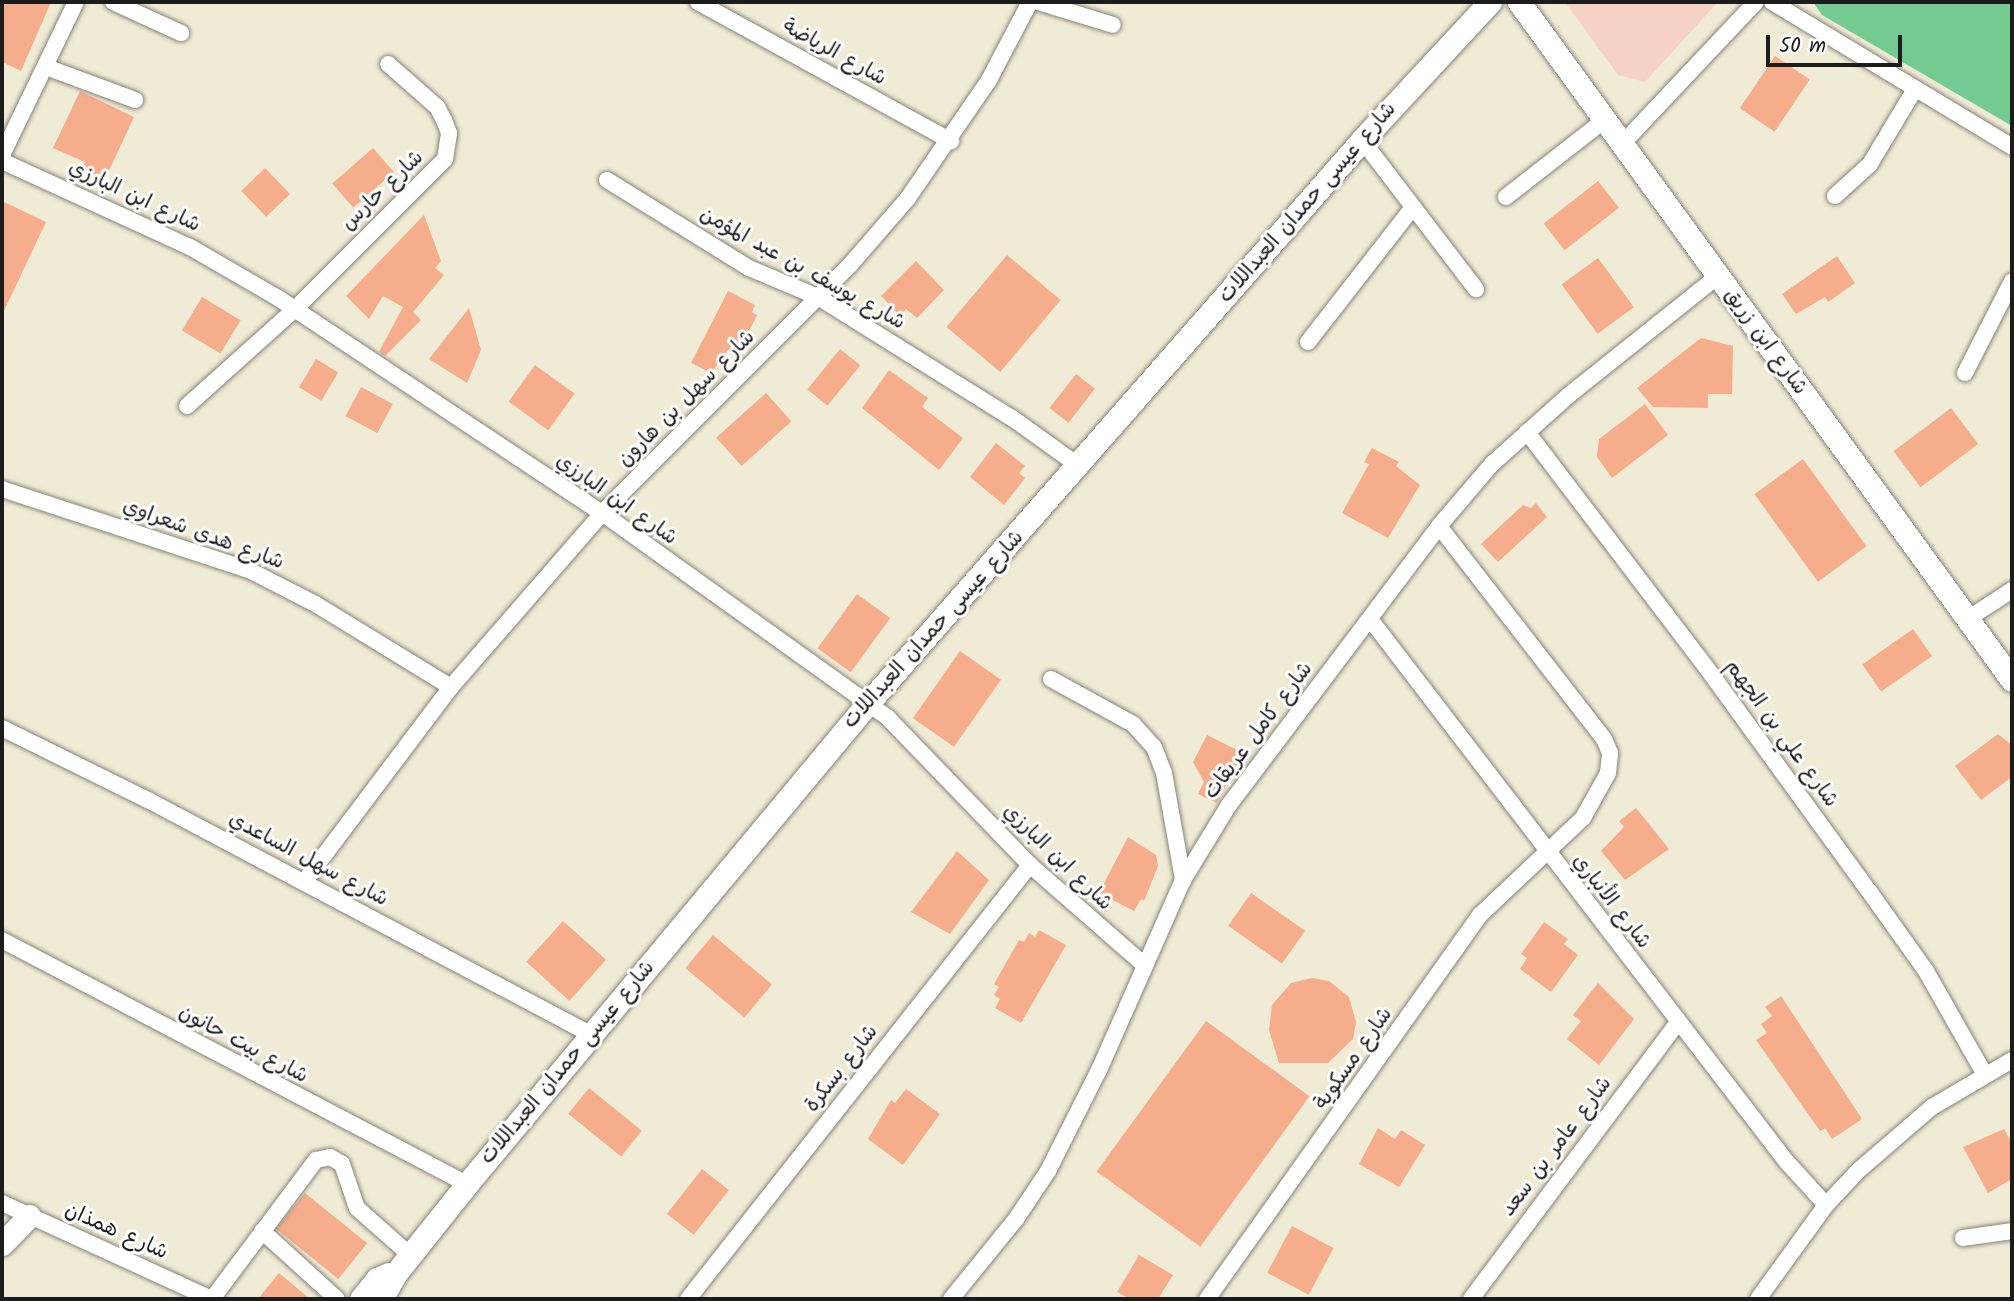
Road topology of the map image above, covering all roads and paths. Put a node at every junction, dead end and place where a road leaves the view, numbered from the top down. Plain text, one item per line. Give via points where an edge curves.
1 (76, 2) edge
2 (113, 2) edge
3 (698, 2) edge
4 (1030, 2) edge
5 (1038, 2) edge
6 (1490, 2) edge
7 (1519, 2) edge
8 (1756, 2) edge
9 (1772, 2) edge
10 (1113, 25) dead end
11 (181, 33) dead end
12 (388, 64) dead end
13 (46, 67) junction
14 (1915, 89) junction
15 (135, 100) dead end
16 (1606, 119) junction
17 (1362, 140) junction
18 (951, 141) junction
19 (1624, 142) junction
20 (2012, 147) edge
21 (2, 155) edge
22 (2, 161) edge
23 (607, 180) dead end
24 (1835, 196) dead end
25 (1506, 197) dead end
26 (1413, 208) junction
27 (1717, 276) junction
28 (2012, 281) edge
29 (1476, 289) dead end
30 (818, 297) junction
31 (295, 309) junction
32 (1308, 342) dead end
33 (1965, 373) dead end
34 (187, 406) dead end
35 (1527, 432) junction
36 (1079, 466) junction
37 (2, 489) edge
38 (602, 513) junction
39 (1439, 526) junction
40 (2012, 590) edge
41 (1969, 618) junction
42 (1370, 619) junction
43 (1051, 679) dead end
44 (2012, 680) edge
45 (451, 687) junction
46 (868, 702) junction
47 (2, 728) edge
48 (1544, 850) junction
49 (1030, 865) junction
50 (1183, 880) junction
51 (304, 882) junction
52 (2, 940) edge
53 (1143, 964) junction
54 (1678, 1021) junction
55 (592, 1035) junction
56 (2012, 1060) edge
57 (1984, 1073) junction
58 (467, 1184) junction
59 (1826, 1205) junction
60 (11, 1212) edge
61 (262, 1231) junction
62 (2012, 1231) edge
63 (1963, 1238) dead end
64 (2, 1244) edge
65 (403, 1264) junction
66 (212, 1299) edge
67 (337, 1299) edge
68 (361, 1299) edge
69 (381, 1299) edge
70 (688, 1299) edge
71 (951, 1299) edge
72 (1207, 1299) edge
73 (1471, 1299) edge
74 (1758, 1299) edge

1 - 13 street
2 - 11 street
3 - 18 street, شارع الرياضة
4 - 18 street, شارع سهل بن هارون
5 - 10 street
6 - 17 street, شارع عيسى حمدان العبداللات
7 - 16 street, شارع ابن زريق
8 - 19 street
9 - 14 street
12 - 31 street, شارع حارس via 441,114 449,133 446,159
13 - 15 street
13 - 21 street
14 - 20 street
14 - 24 street via 1870,164
16 - 19 street, شارع ابن زريق
16 - 25 street
17 - 26 street
17 - 36 street, شارع عيسى حمدان العبداللات
18 - 30 street, شارع سهل بن هارون via 908,198
19 - 27 street, شارع ابن زريق
22 - 31 street, شارع ابن البارزي via 190,247
23 - 30 street, شارع يوسف بن عبد المؤمن via 749,268
26 - 29 street
26 - 32 street
27 - 35 street, شارع كامل عريقات
27 - 41 street, شارع ابن زريق
28 - 33 street
30 - 36 street, شارع يوسف بن عبد المؤمن via 1012,418
30 - 38 street, شارع سهل بن هارون
31 - 34 street, شارع حارس
31 - 38 street, شارع ابن البارزي
35 - 39 street, شارع كامل عريقات
35 - 57 street, شارع علي بن الجهم via 1706,667 1926,971
36 - 46 street, شارع عيسى حمدان العبداللات
37 - 45 street, شارع هدى شعراوي via 250,570
38 - 45 street, شارع سهل بن هارون
38 - 46 street, شارع ابن البارزي via 812,668
39 - 42 street, شارع كامل عريقات
39 - 48 street, شارع مسكوية via 1604,739 1609,754 1608,773 1596,800 1583,818
40 - 41 street
41 - 44 street, شارع ابن زريق
42 - 48 street, شارع الأنباري
42 - 50 street, شارع كامل عريقات via 1214,825
43 - 50 street via 1133,724 1154,747 1164,773
45 - 51 street, شارع سهل بن هارون
46 - 49 street, شارع ابن البارزي via 912,740
46 - 55 street, شارع عيسى حمدان العبداللات
47 - 51 street, شارع سهل الساعدي
48 - 54 street, شارع الأنباري
48 - 72 street, شارع مسكوية via 1480,915
49 - 53 street, شارع ابن البارزي
49 - 70 street, شارع بسكرة
50 - 53 street, شارع كامل عريقات
51 - 55 street, شارع سهل الساعدي
52 - 58 street, شارع بيت حانون
53 - 71 street, شارع كامل عريقات via 1100,1068 1048,1171
54 - 59 street, شارع الأنباري via 1786,1161
54 - 73 street, شارع عامر بن سعد
55 - 58 street, شارع عيسى حمدان العبداللات
56 - 57 street
57 - 59 street via 1890,1141
58 - 65 street, شارع عيسى حمدان العبداللات
59 - 74 street
60 - 64 street
60 - 66 street, شارع همذان
61 - 65 street via 316,1160 330,1157 342,1164 357,1208
61 - 66 street
61 - 67 street
62 - 63 street
65 - 68 street, شارع عيسى حمدان العبداللات via 377,1279
65 - 69 street, شارع عيسى حمدان العبداللات

